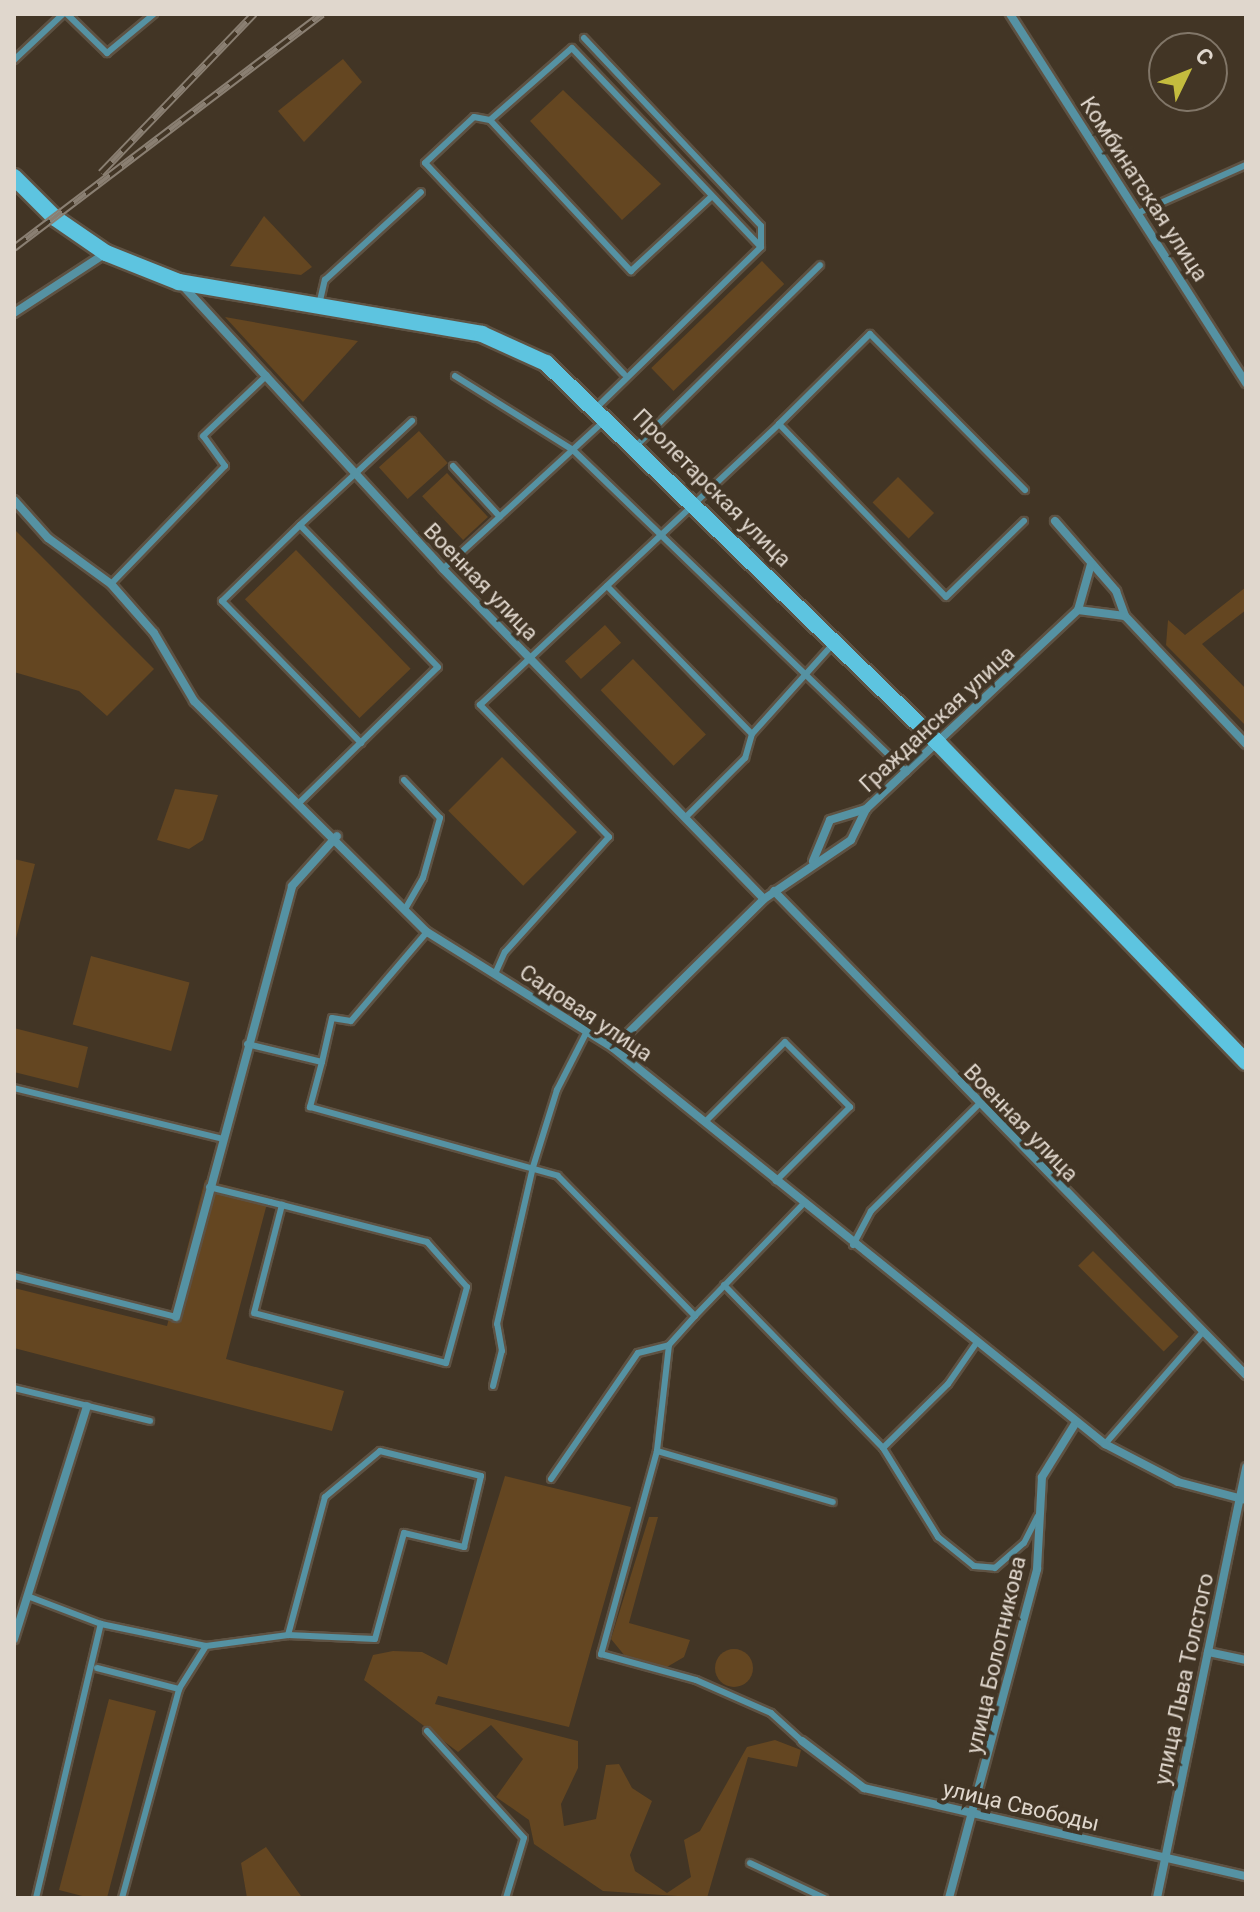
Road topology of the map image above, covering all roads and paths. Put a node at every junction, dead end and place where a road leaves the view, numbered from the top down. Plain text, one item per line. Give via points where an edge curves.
1 (65, 14) edge
2 (154, 14) edge
3 (1010, 14) edge
4 (584, 38) dead end
5 (14, 60) edge
6 (490, 120) junction
7 (1246, 165) edge
8 (14, 177) edge
9 (421, 192) dead end
10 (711, 197) junction
11 (1138, 213) junction
12 (761, 247) junction
13 (106, 253) junction
14 (820, 265) dead end
15 (179, 282) junction
16 (319, 305) junction
17 (14, 313) edge
18 (624, 374) junction
19 (267, 375) junction
20 (455, 376) dead end
21 (1246, 383) edge
22 (603, 411) junction
23 (412, 421) dead end
24 (779, 424) junction
25 (636, 446) junction
26 (573, 450) junction
27 (453, 466) dead end
28 (355, 474) junction
29 (1025, 490) dead end
30 (14, 500) edge
31 (696, 503) junction
32 (500, 517) junction
33 (1024, 521) dead end
34 (1055, 521) dead end
35 (300, 525) junction
36 (663, 535) junction
37 (1091, 564) junction
38 (443, 569) junction
39 (111, 584) junction
40 (607, 586) junction
41 (1078, 610) junction
42 (1125, 616) junction
43 (835, 641) junction
44 (528, 658) junction
45 (805, 675) junction
46 (752, 734) junction
47 (361, 743) junction
48 (939, 744) junction
49 (1246, 744) edge
50 (907, 772) junction
51 (404, 780) dead end
52 (299, 803) junction
53 (866, 809) junction
54 (685, 818) junction
55 (337, 836) junction
56 (812, 862) junction
57 (774, 891) junction
58 (764, 899) junction
59 (405, 909) junction
60 (427, 932) junction
61 (495, 974) junction
62 (587, 1031) junction
63 (247, 1044) junction
64 (613, 1048) junction
65 (322, 1062) junction
66 (1246, 1062) edge
67 (14, 1088) edge
68 (978, 1105) junction
69 (705, 1122) junction
70 (223, 1139) junction
71 (533, 1167) junction
72 (776, 1181) junction
73 (209, 1187) junction
74 (803, 1204) junction
75 (282, 1205) junction
76 (853, 1245) junction
77 (14, 1276) edge
78 (724, 1285) junction
79 (695, 1316) junction
80 (176, 1317) joint
81 (1201, 1334) junction
82 (669, 1345) junction
83 (975, 1345) junction
84 (1246, 1375) edge
85 (493, 1386) dead end
86 (14, 1388) edge
87 (87, 1406) junction
88 (150, 1421) dead end
89 (1075, 1424) junction
90 (1105, 1444) junction
91 (883, 1448) junction
92 (657, 1451) junction
93 (1246, 1467) edge
94 (551, 1479) dead end
95 (1243, 1499) edge
96 (833, 1502) dead end
97 (1042, 1508) junction
98 (30, 1597) junction
99 (101, 1624) junction
100 (288, 1635) junction
101 (14, 1639) edge
102 (206, 1646) junction
103 (1208, 1652) junction
104 (1246, 1660) edge
105 (97, 1668) junction
106 (179, 1689) junction
107 (427, 1731) dead end
108 (802, 1741) joint
109 (974, 1813) junction
110 (1165, 1858) junction
111 (750, 1863) dead end
112 (1246, 1876) edge
113 (36, 1898) edge
114 (122, 1898) edge
115 (506, 1898) edge
116 (824, 1898) edge
117 (949, 1898) edge
118 (1157, 1898) edge

1 - 2 lane via 107,53
1 - 5 lane
3 - 11 street, Комбинатская улица
4 - 12 lane via 761,226
6 - 10 lane via 572,48
6 - 10 lane via 631,271
6 - 18 lane via 474,117 425,163
7 - 11 lane
8 - 13 street, Пролетарская улица
9 - 16 lane via 325,280
10 - 12 lane
11 - 21 street, Комбинатская улица
12 - 18 lane
13 - 15 street, Пролетарская улица
13 - 17 street
14 - 25 lane
15 - 16 street, Пролетарская улица
15 - 19 street, Военная улица
16 - 22 street, Пролетарская улица via 482,334 546,363
18 - 22 lane
19 - 28 street, Военная улица
19 - 39 lane via 203,436 225,466
20 - 26 lane
22 - 25 street, Пролетарская улица
22 - 26 lane
23 - 28 lane
24 - 29 lane via 870,334
24 - 31 lane
24 - 33 lane via 946,597
25 - 31 street, Пролетарская улица
26 - 32 lane
26 - 36 lane
27 - 32 lane
28 - 35 lane
28 - 38 street, Военная улица
30 - 39 street, Садовая улица via 48,538
31 - 36 lane
31 - 43 street, Пролетарская улица
32 - 38 lane
34 - 37 street
35 - 47 lane via 438,667
35 - 47 lane via 222,601
36 - 40 lane
36 - 45 lane
37 - 41 street
37 - 42 street via 1116,591
38 - 44 street, Военная улица
39 - 52 street, Садовая улица via 154,633 194,701
40 - 44 lane
40 - 46 lane
41 - 42 street
41 - 48 street, Гражданская улица
42 - 49 street
43 - 45 lane
43 - 48 street, Пролетарская улица
44 - 54 street, Военная улица
44 - 61 lane via 480,705 609,837 505,952
45 - 46 lane
45 - 50 lane
46 - 54 lane via 745,758
47 - 52 lane
48 - 50 street, Гражданская улица
48 - 66 street, Пролетарская улица
50 - 53 street, Гражданская улица
51 - 59 lane via 440,818 423,878
52 - 55 street, Садовая улица
53 - 56 street, Гражданская улица via 851,840
53 - 56 street via 830,820
54 - 58 street, Военная улица
55 - 59 street, Садовая улица
55 - 63 street via 292,886
56 - 57 street, Гражданская улица
57 - 58 street, Гражданская улица
57 - 68 street, Военная улица
58 - 64 street, Гражданская улица
59 - 60 street, Садовая улица
60 - 61 street, Садовая улица
60 - 65 lane via 351,1021 332,1018
61 - 62 street, Садовая улица
62 - 64 street, Садовая улица
62 - 71 lane via 557,1090
63 - 65 lane
63 - 70 street
64 - 69 street, Садовая улица
65 - 71 lane via 310,1107
67 - 70 lane
68 - 76 lane via 871,1211
68 - 81 street, Военная улица
69 - 72 street, Садовая улица
69 - 72 lane via 785,1042 850,1107
70 - 73 street
71 - 79 lane via 558,1176
71 - 85 lane via 497,1324 502,1351
72 - 74 street, Садовая улица
73 - 75 lane
73 - 80 street
74 - 76 street, Садовая улица
74 - 78 lane
75 - 75 lane via 427,1242 467,1287 446,1363 254,1313
76 - 83 street, Садовая улица
77 - 80 lane
78 - 79 lane
78 - 91 lane
79 - 82 lane
81 - 84 street, Военная улица
81 - 90 lane
82 - 92 lane
82 - 94 lane via 638,1353
83 - 89 street, Садовая улица
83 - 91 lane via 948,1384
86 - 87 lane
87 - 88 lane
87 - 98 street
89 - 90 street, Садовая улица
89 - 97 street, улица Болотникова via 1042,1477
90 - 95 street, Садовая улица via 1178,1482
91 - 97 lane via 938,1537 974,1566 995,1568 1024,1543
92 - 96 lane
92 - 108 lane via 601,1654 709,1686 771,1713
93 - 95 street, улица Льва Толстого
95 - 103 street, улица Льва Толстого
97 - 109 street, улица Болотникова via 1037,1569
98 - 99 lane
98 - 101 street
99 - 102 lane
99 - 105 lane
100 - 100 lane via 375,1639 404,1533 464,1547 481,1476 380,1451 369,1460 325,1497
100 - 102 lane
102 - 106 lane
103 - 104 street
103 - 110 street, улица Льва Толстого
105 - 106 lane
105 - 113 lane
106 - 114 lane
107 - 115 lane via 524,1838
108 - 109 street, улица Свободы via 864,1788
109 - 110 street, улица Свободы
109 - 117 street, улица Болотникова
110 - 112 street, улица Свободы
110 - 118 street, улица Льва Толстого
111 - 116 lane

